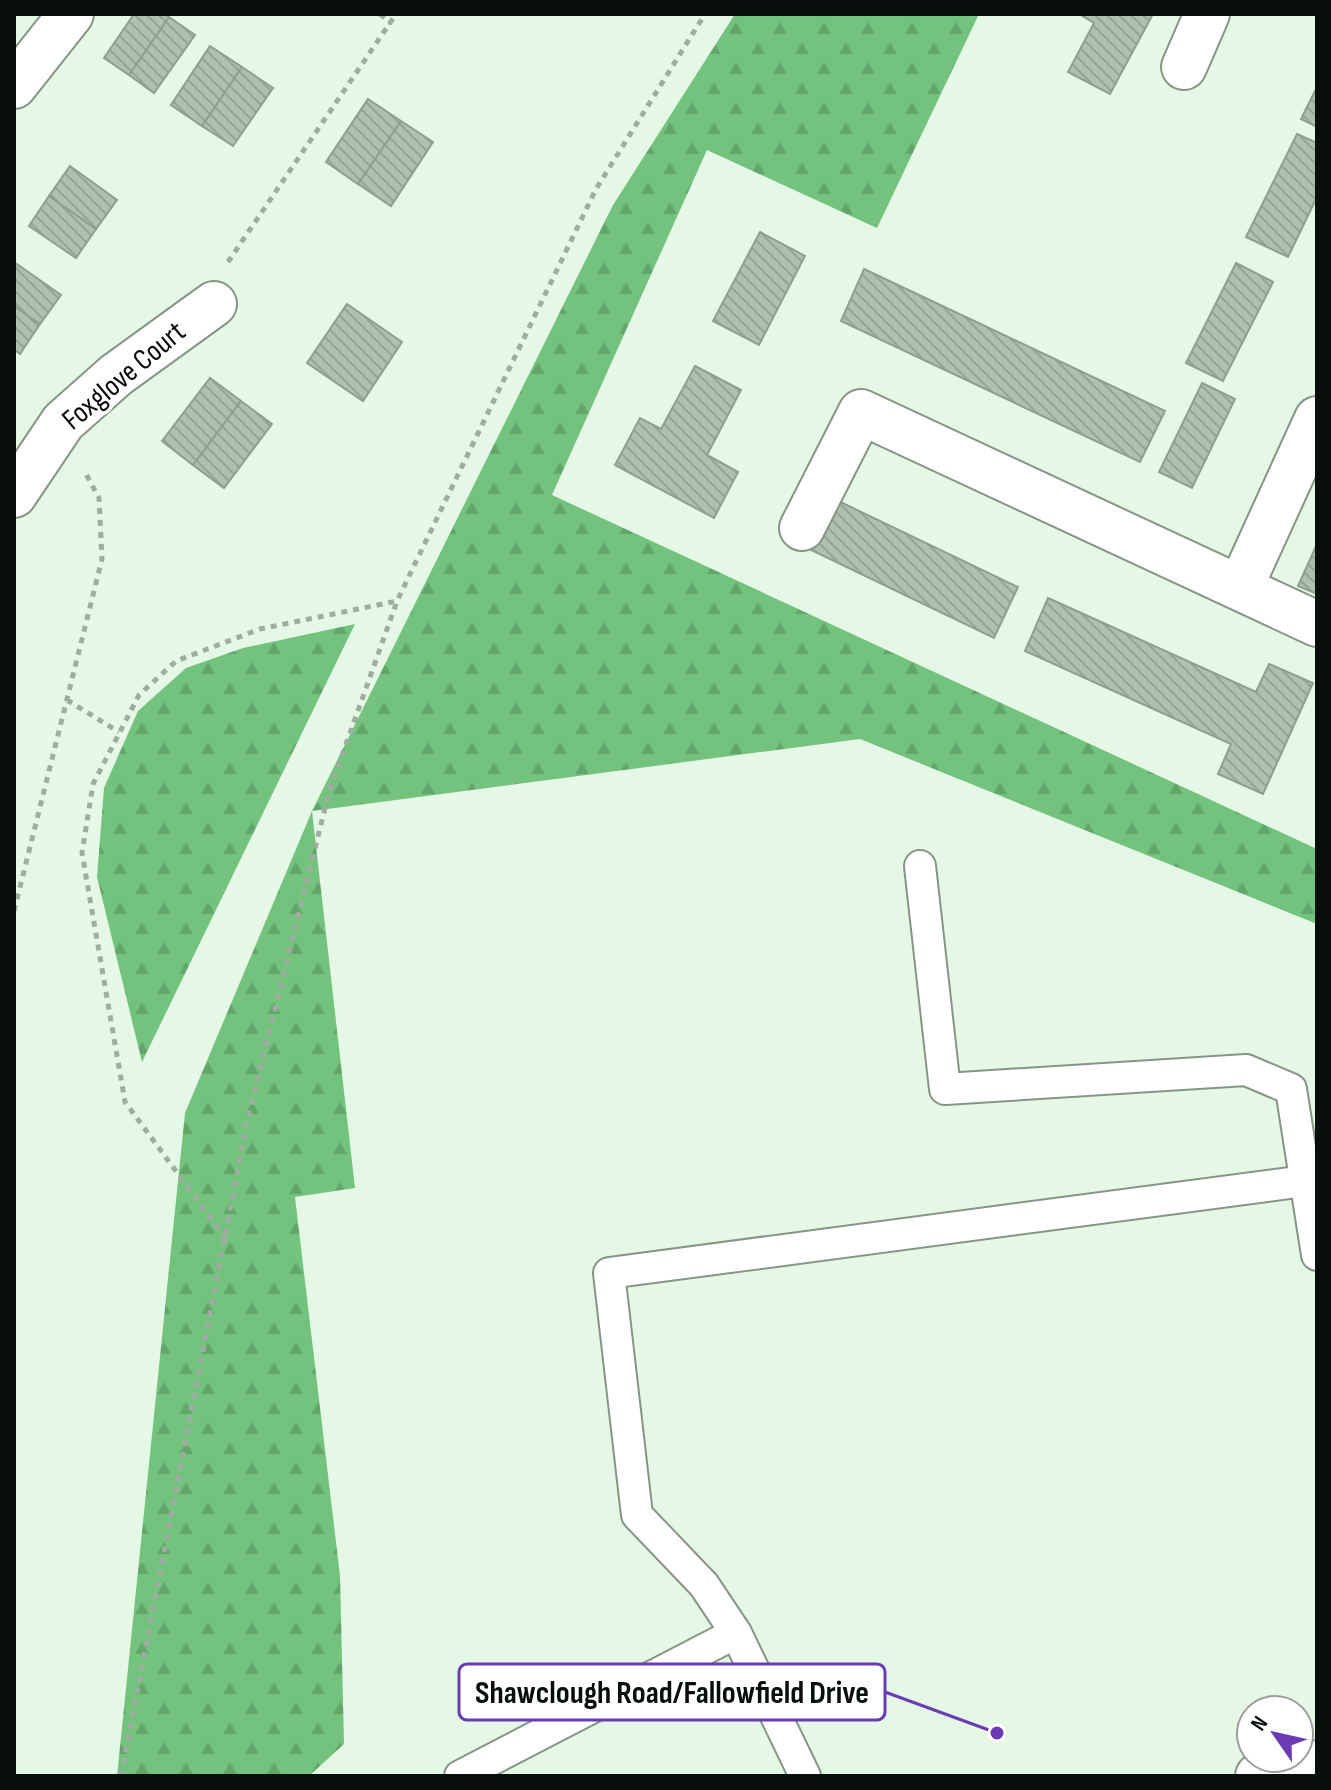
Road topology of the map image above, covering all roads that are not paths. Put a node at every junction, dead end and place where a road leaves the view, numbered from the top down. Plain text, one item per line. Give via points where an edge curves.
1 (71, 14) edge
2 (1207, 14) edge
3 (1184, 67) dead end
4 (14, 86) edge
5 (214, 304) road end
6 (1317, 419) edge
7 (14, 495) edge
8 (802, 528) dead end
9 (1240, 588) junction
10 (1317, 624) edge
11 (920, 866) dead end
12 (1305, 1181) junction
13 (1317, 1255) edge
14 (736, 1633) junction
15 (1317, 1763) edge
16 (460, 1776) edge
17 (805, 1776) edge
18 (1258, 1776) edge

1 - 4 street
2 - 3 street
5 - 7 street, Foxglove Court via 116,375 57,429
6 - 9 street
8 - 9 street via 861,412
9 - 10 street
11 - 12 lane via 945,1089 1246,1070 1291,1089
12 - 13 lane
12 - 14 lane via 609,1273 637,1515 704,1585
14 - 16 lane
14 - 17 lane
15 - 18 street

